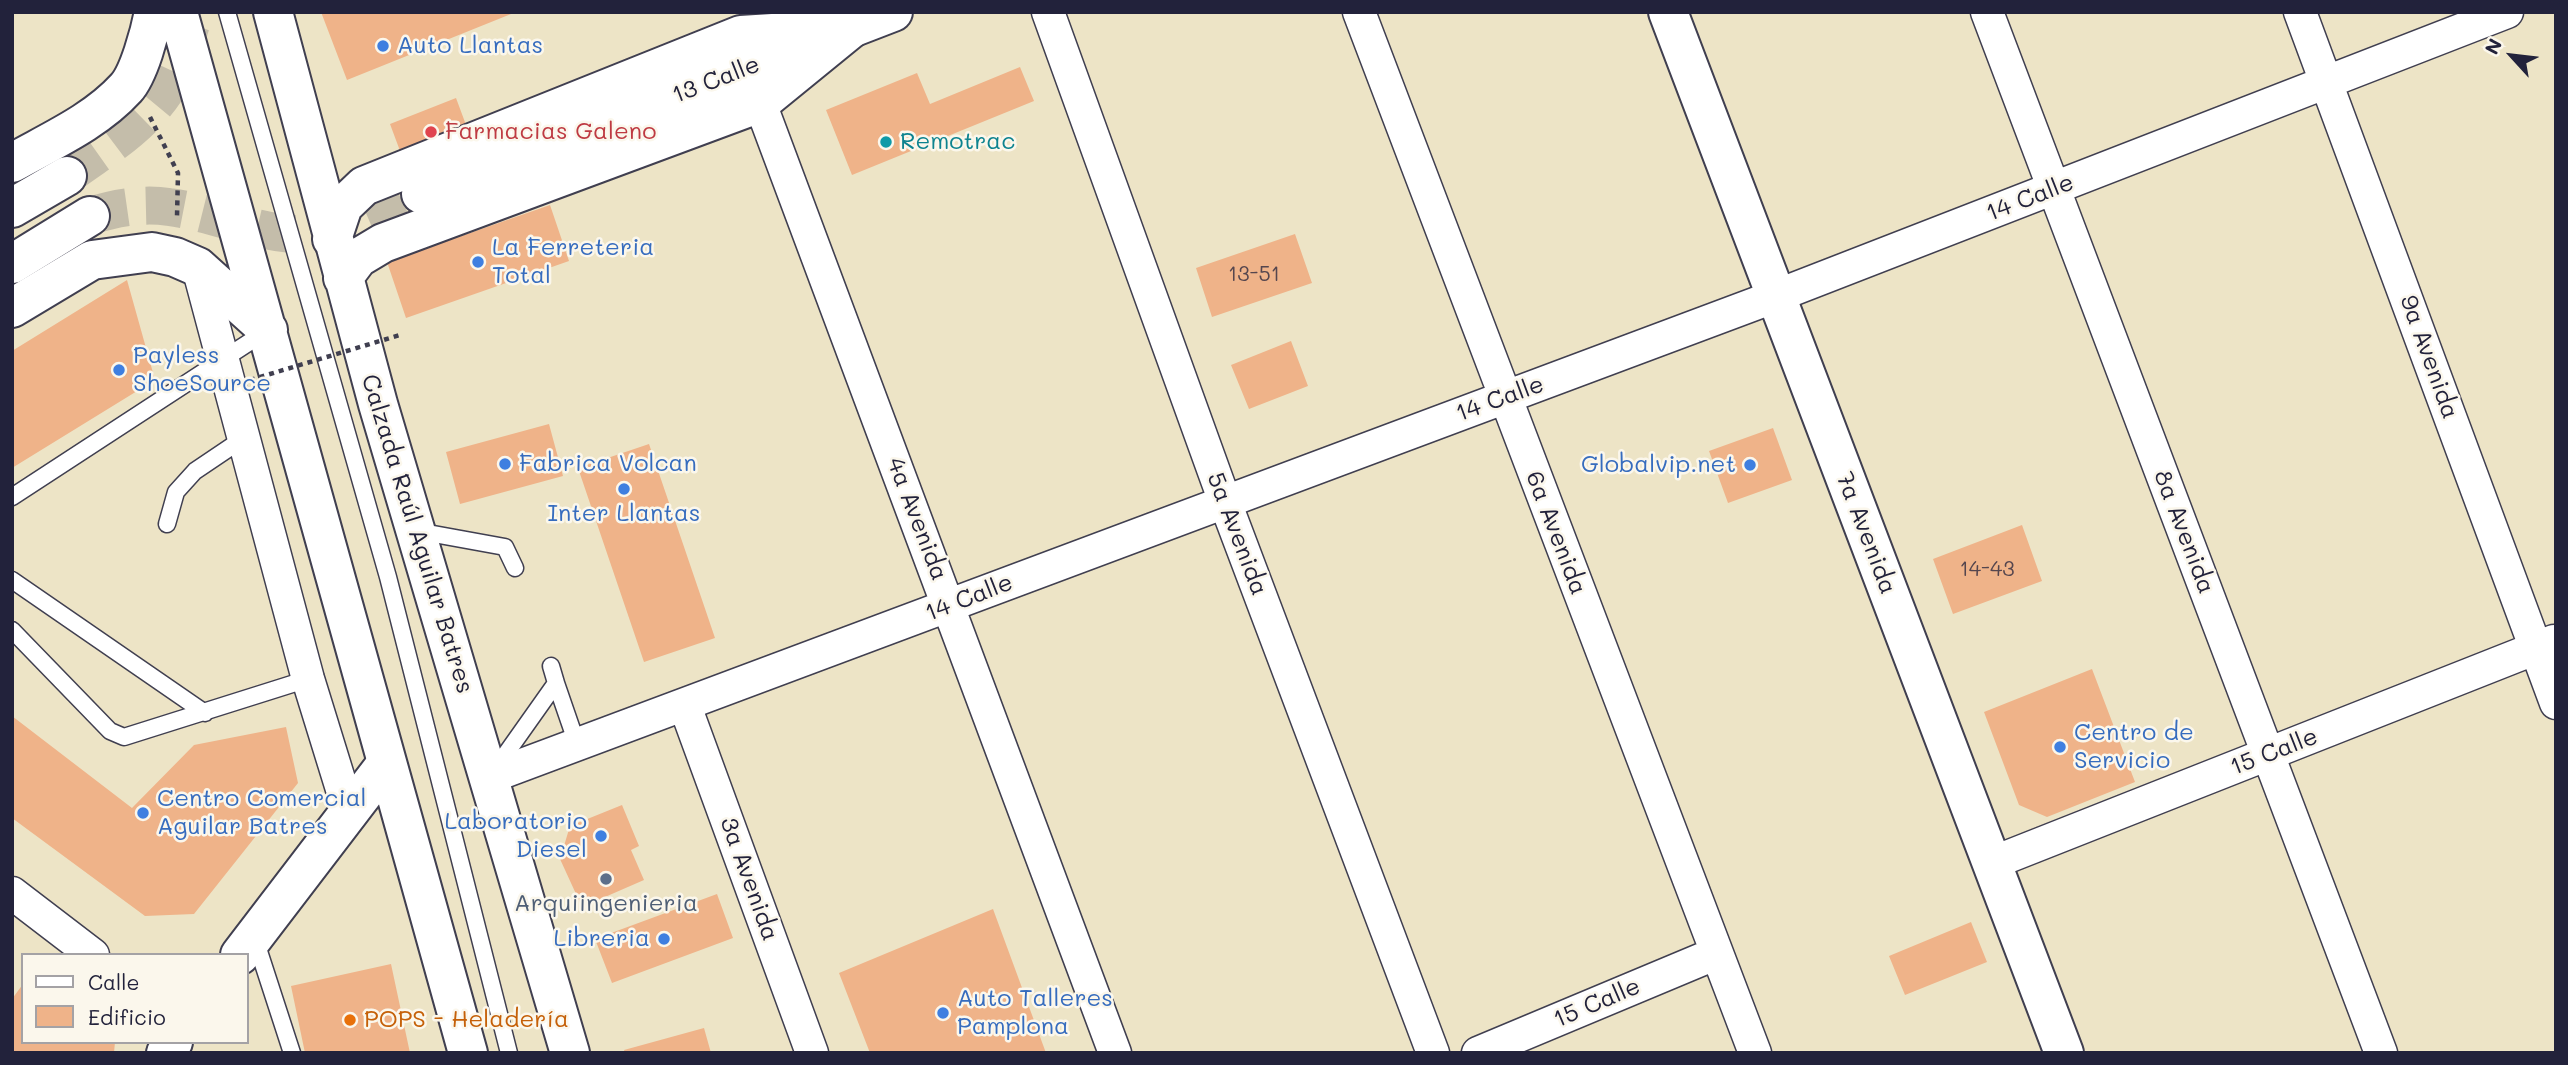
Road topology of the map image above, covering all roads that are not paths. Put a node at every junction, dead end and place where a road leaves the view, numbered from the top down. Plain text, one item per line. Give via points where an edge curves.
1 (154, 12) edge
2 (178, 12) edge
3 (227, 12) edge
4 (893, 12) edge
5 (1048, 12) edge
6 (1359, 12) edge
7 (1668, 12) edge
8 (1987, 12) edge
9 (2300, 12) edge
10 (2507, 12) edge
11 (274, 13) edge
12 (737, 24) edge
13 (852, 28) junction
14 (2328, 82) junction
15 (760, 103) junction
16 (12, 163) edge
17 (67, 176) tunnel mouth
18 (2054, 188) junction
19 (421, 194) tunnel mouth
20 (12, 208) edge
21 (90, 216) tunnel mouth
22 (332, 239) junction
23 (187, 262) junction
24 (12, 264) edge
25 (343, 278) junction
26 (1776, 296) junction
27 (12, 308) edge
28 (268, 330) junction
29 (223, 358) junction
30 (1505, 398) junction
31 (244, 438) junction
32 (12, 497) edge
33 (1224, 502) junction
34 (167, 524) dead end
35 (416, 531) junction
36 (515, 568) dead end
37 (12, 580) edge
38 (950, 606) junction
39 (12, 629) edge
40 (2546, 645) edge
41 (551, 666) dead end
42 (308, 679) junction
43 (556, 683) junction
44 (2556, 703) edge
45 (685, 705) junction
46 (205, 713) junction
47 (577, 744) junction
48 (2268, 754) junction
49 (386, 764) junction
50 (490, 777) junction
51 (349, 815) junction
52 (1992, 863) junction
53 (12, 894) edge
54 (247, 946) edge
55 (90, 953) edge
56 (1717, 953) junction
57 (463, 1052) edge
58 (292, 1053) edge
59 (509, 1053) edge
60 (570, 1053) edge
61 (813, 1053) edge
62 (1115, 1053) edge
63 (1433, 1053) edge
64 (1478, 1053) edge
65 (1755, 1053) edge
66 (2064, 1053) edge
67 (2381, 1053) edge

1 - 16 main road via 127,87 87,121
2 - 28 main road
3 - 59 lane via 388,577
4 - 13 main road, 13 Calle
5 - 33 street, 5a Avenida
6 - 30 street, 6a Avenida
7 - 26 main road, 7a Avenida
8 - 18 street, 8a Avenida
9 - 14 street, 9a Avenida
10 - 14 street, 14 Calle
11 - 22 main road, Calzada Raúl Aguilar Batres
12 - 13 main road
12 - 22 main road via 364,186 343,206
13 - 15 main road
13 - 19 main road, 13 Calle
14 - 18 street, 14 Calle
14 - 40 street, 9a Avenida
15 - 25 main road via 383,243 358,258
15 - 38 street, 4a Avenida
17 - 20 main road
18 - 26 street, 14 Calle
18 - 48 street, 8a Avenida
21 - 24 main road
22 - 25 main road, Calzada Raúl Aguilar Batres
23 - 27 main road via 152,253 92,260
23 - 28 main road
23 - 29 street
25 - 35 main road, Calzada Raúl Aguilar Batres
26 - 30 street, 14 Calle
26 - 52 main road, 7a Avenida
28 - 29 lane
28 - 49 main road
29 - 31 street
29 - 32 lane
30 - 33 street, 14 Calle
30 - 56 street, 6a Avenida
31 - 34 lane via 195,471 176,492
31 - 42 street
33 - 38 street, 14 Calle
33 - 63 street, 5a Avenida
35 - 36 lane via 505,547
35 - 50 main road, Calzada Raúl Aguilar Batres
37 - 46 lane
38 - 45 street, 14 Calle
38 - 62 street, 4a Avenida
39 - 46 lane via 110,731 124,737
40 - 44 street, 9a Avenida
40 - 48 street, 15 Calle
41 - 43 lane
42 - 46 lane
42 - 51 street
43 - 47 lane
43 - 50 lane
45 - 47 street, 14 Calle
45 - 61 street, 3a Avenida
47 - 50 street, 14 Calle
48 - 52 street, 15 Calle
48 - 67 street, 8a Avenida
49 - 51 main road
49 - 57 main road
50 - 60 main road, Calzada Raúl Aguilar Batres
51 - 54 main road
52 - 66 main road, 7a Avenida
53 - 55 street
54 - 58 lane
56 - 64 street, 15 Calle
56 - 65 street, 6a Avenida

